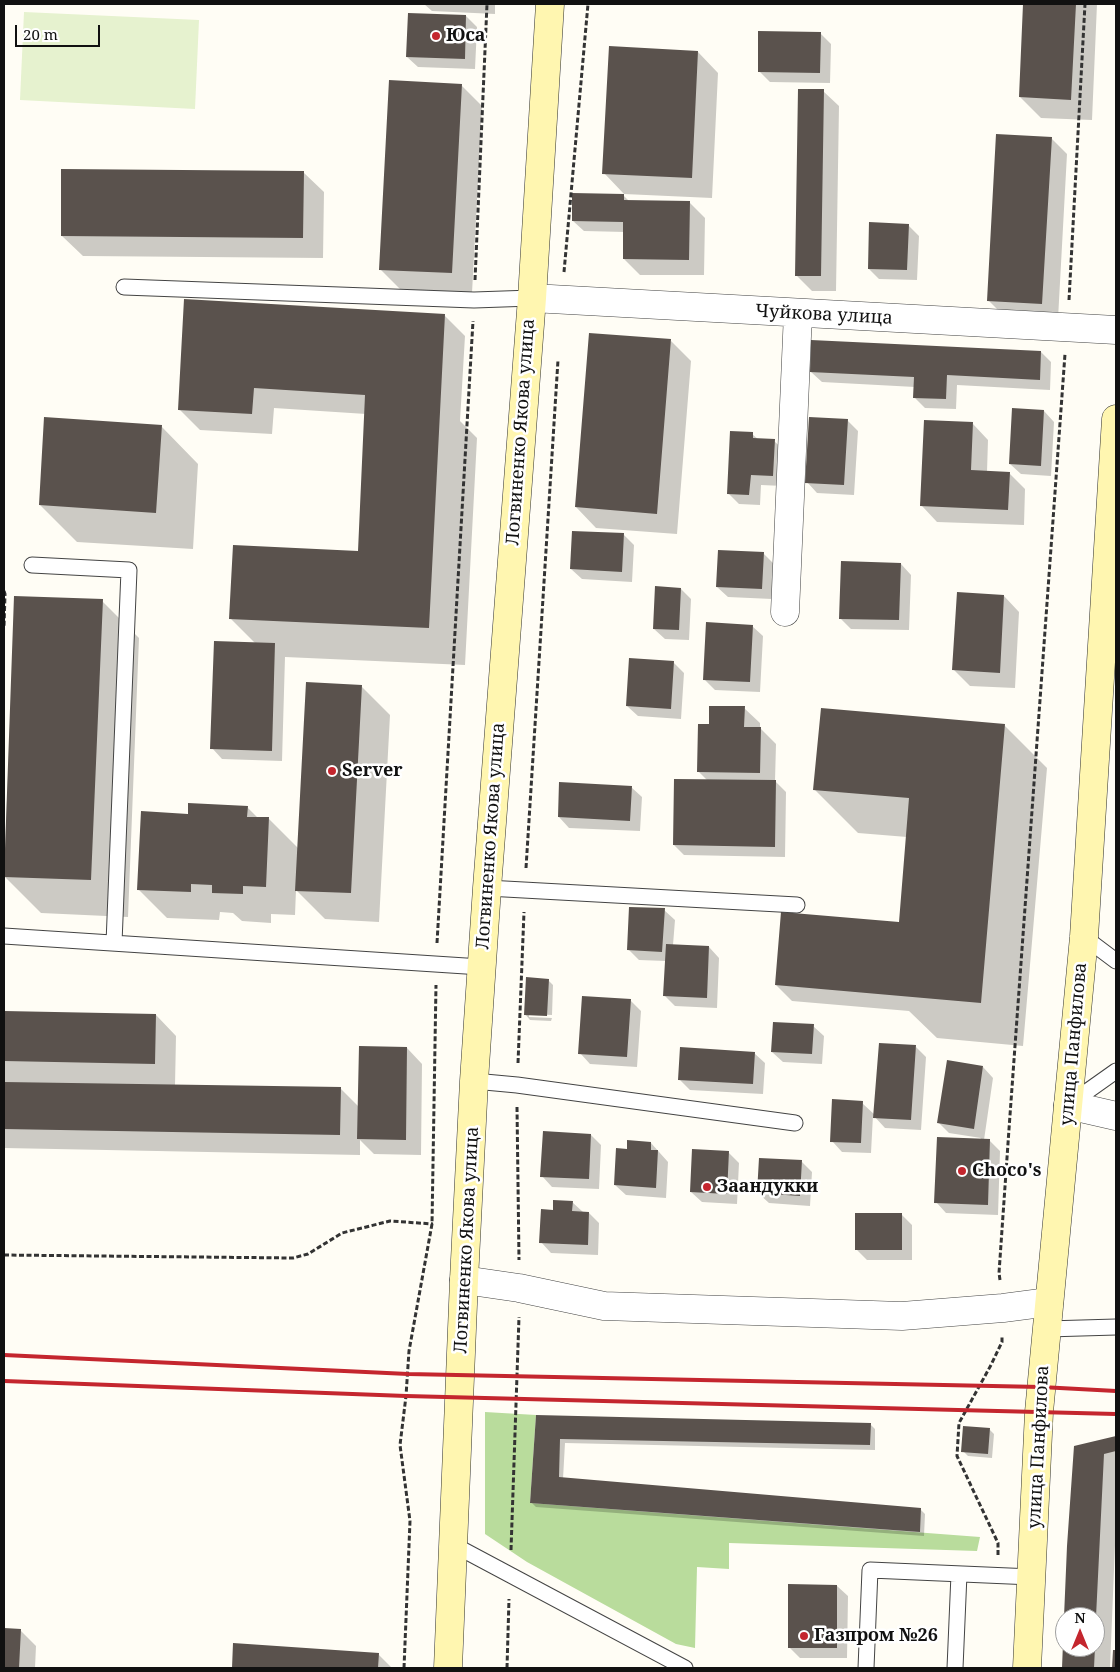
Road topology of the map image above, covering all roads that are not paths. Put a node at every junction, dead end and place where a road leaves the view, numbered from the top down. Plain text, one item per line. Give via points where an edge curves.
1 (550, 4) edge
2 (124, 287) dead end
3 (532, 298) junction
4 (798, 313) junction
5 (1116, 330) edge
6 (1116, 419) edge
7 (32, 565) dead end
8 (785, 612) dead end
9 (486, 888) junction
10 (797, 905) dead end
11 (4, 936) edge
12 (1084, 937) junction
13 (114, 943) junction
14 (1116, 961) edge
15 (481, 967) junction
16 (1116, 1071) edge
17 (474, 1081) junction
18 (1068, 1105) junction
19 (1116, 1116) edge
20 (795, 1123) dead end
21 (464, 1280) junction
22 (1049, 1302) junction
23 (1116, 1327) edge
24 (1047, 1329) junction
25 (454, 1545) junction
26 (959, 1574) junction
27 (1032, 1576) junction
28 (448, 1668) edge
29 (685, 1668) edge
30 (866, 1668) edge
31 (955, 1668) edge
32 (1027, 1668) edge

1 - 3 street, Логвиненко Якова улица
2 - 3 lane via 474,300
3 - 4 street, Чуйкова улица
3 - 9 street, Логвиненко Якова улица
4 - 5 street, Чуйкова улица
4 - 8 street
6 - 12 street, улица Панфилова
7 - 13 lane via 129,570
9 - 10 lane
9 - 15 street, Логвиненко Якова улица
11 - 13 lane
12 - 14 lane
12 - 18 street, улица Панфилова
13 - 15 lane
15 - 17 street, Логвиненко Якова улица
16 - 18 lane
17 - 20 lane
17 - 21 street, Логвиненко Якова улица
18 - 19 street
18 - 22 street, улица Панфилова
21 - 22 street via 604,1306 902,1316
21 - 25 street, Логвиненко Якова улица
22 - 24 street, улица Панфилова
23 - 24 lane
24 - 27 street, улица Панфилова via 1039,1412
25 - 28 street, Логвиненко Якова улица
25 - 29 lane
26 - 27 lane
26 - 30 lane via 870,1570
26 - 31 lane
27 - 32 street, улица Панфилова

